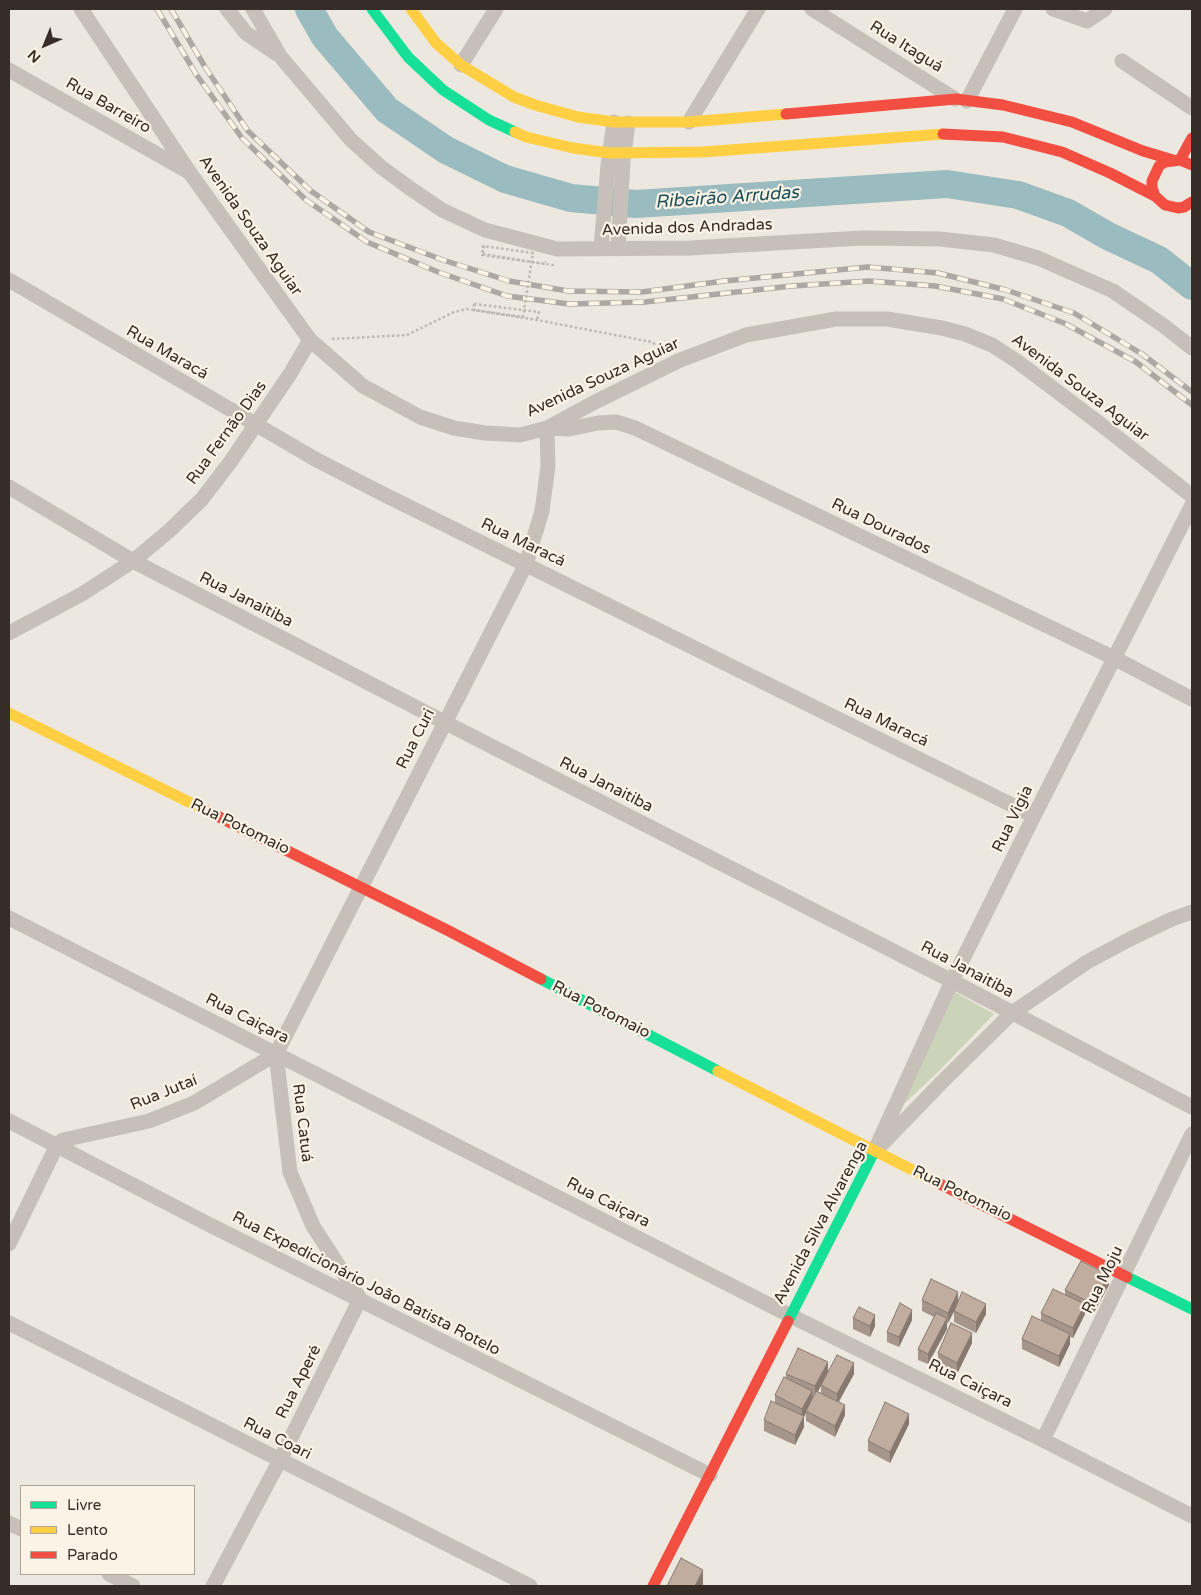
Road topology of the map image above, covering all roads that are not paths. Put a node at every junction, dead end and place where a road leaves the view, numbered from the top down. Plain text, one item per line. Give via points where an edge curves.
1 (81, 9) edge
2 (227, 9) edge
3 (253, 9) edge
4 (372, 9) edge
5 (411, 9) edge
6 (496, 9) edge
7 (758, 9) edge
8 (812, 9) edge
9 (1015, 9) edge
10 (1053, 9) edge
11 (1105, 9) edge
12 (280, 56) junction
13 (1122, 61) dead end
14 (461, 65) junction
15 (9, 70) edge
16 (966, 96) junction
17 (986, 102) joint
18 (1192, 108) edge
19 (621, 122) junction
20 (689, 122) junction
21 (1192, 138) edge
22 (616, 158) junction
23 (1176, 160) junction
24 (1192, 165) edge
25 (190, 173) junction
26 (1155, 196) junction
27 (1192, 202) edge
28 (1178, 208) junction
29 (1192, 218) edge
30 (602, 241) junction
31 (619, 243) junction
32 (9, 280) edge
33 (310, 340) junction
34 (1192, 348) edge
35 (256, 424) junction
36 (547, 428) junction
37 (9, 487) edge
38 (1192, 496) edge
39 (1192, 505) edge
40 (133, 561) junction
41 (526, 564) junction
42 (9, 633) edge
43 (1114, 658) junction
44 (1192, 699) edge
45 (9, 713) edge
46 (444, 722) junction
47 (1034, 816) junction
48 (361, 888) junction
49 (1192, 912) edge
50 (9, 918) edge
51 (952, 982) junction
52 (1012, 1013) junction
53 (276, 1054) junction
54 (1192, 1107) edge
55 (9, 1120) edge
56 (1192, 1134) edge
57 (57, 1145) junction
58 (874, 1152) junction
59 (9, 1244) edge
60 (1125, 1275) junction
61 (360, 1299) junction
62 (1192, 1309) edge
63 (791, 1316) junction
64 (9, 1323) edge
65 (1043, 1440) junction
66 (280, 1460) junction
67 (710, 1475) junction
68 (1192, 1516) edge
69 (111, 1575) edge
70 (133, 1586) edge
71 (213, 1586) edge
72 (530, 1586) edge
73 (654, 1586) edge

1 - 25 street, Avenida Souza Aguiar
2 - 12 street via 246,33
3 - 12 street, Avenida dos Andradas
4 - 22 street via 408,57 462,103 526,137
5 - 14 street via 436,43
6 - 14 street
7 - 20 street
8 - 16 street, Rua Itaguá
9 - 16 street
10 - 11 street via 1087,21
12 - 30 street, Avenida dos Andradas via 351,140 381,167 442,210 485,230 551,253
13 - 18 street
14 - 19 street via 514,97 535,105 578,117
15 - 25 street, Rua Barreiro
16 - 17 street, Rua Itaguá
16 - 20 street
17 - 23 street via 1072,122 1143,151
19 - 20 street
19 - 22 street
21 - 23 street
22 - 26 street via 948,134 1003,137 1062,152
22 - 30 street
22 - 31 street
23 - 24 street
23 - 26 street via 1165,162 1154,173 1152,188
25 - 33 street, Avenida Souza Aguiar
26 - 28 street via 1165,205
27 - 28 street
28 - 29 street
30 - 31 street, Avenida dos Andradas
31 - 34 street, Avenida dos Andradas via 690,248 862,238 940,239 994,245 1038,258 1113,291
32 - 35 street, Rua Maracá
33 - 35 street, Rua Fernão Dias
33 - 36 street, Avenida Souza Aguiar via 363,386 420,417 486,434 520,435
35 - 40 street, Rua Fernão Dias via 202,498
35 - 41 street, Rua Maracá via 372,488
36 - 38 street, Avenida Souza Aguiar via 678,361 746,335 836,320 887,319 942,328 992,345 1099,422
36 - 41 street, Rua Curi via 548,466 542,510
36 - 43 street, Rua Dourados via 568,429 616,422 635,428
37 - 40 street, Rua Janaitiba
39 - 43 street, Rua Vigia
40 - 42 street, Rua Fernão Dias via 82,594
40 - 46 street, Rua Janaitiba
41 - 46 street, Rua Curi
41 - 47 street, Rua Maracá
43 - 44 street, Rua Dourados
43 - 47 street, Rua Vigia
45 - 48 street, Rua Potomaio
46 - 48 street, Rua Curi
46 - 51 street, Rua Janaitiba
47 - 51 street, Rua Vigia
48 - 53 street, Rua Curi
48 - 58 street, Rua Potomaio
49 - 52 street, Avenida Silva Alvarenga via 1087,962
50 - 53 street, Rua Caiçara
51 - 52 street, Rua Janaitiba
51 - 58 street, Rua Vigia
52 - 54 street, Rua Janaitiba
52 - 58 street, Avenida Silva Alvarenga
53 - 57 street, Rua Jutaí via 194,1103 149,1121 63,1140
53 - 61 street, Rua Catuá via 290,1172 313,1226
53 - 63 street, Rua Caiçara
55 - 57 street, Rua Expedicionário João Batista Rotelo
56 - 60 street, Rua Moju
57 - 59 street
57 - 61 street, Rua Expedicionário João Batista Rotelo
58 - 60 street, Rua Potomaio
58 - 63 street, Avenida Silva Alvarenga
60 - 62 street, Rua Potomaio
60 - 65 street, Rua Moju
61 - 66 street, Rua Aperé
61 - 67 street, Rua Expedicionário João Batista Rotelo
63 - 65 street, Rua Caiçara
63 - 67 street, Avenida Silva Alvarenga
64 - 66 street, Rua Coari
65 - 68 street, Rua Caiçara
66 - 71 street, Rua Aperé
66 - 72 street, Rua Coari
67 - 73 street, Avenida Silva Alvarenga
69 - 70 street

